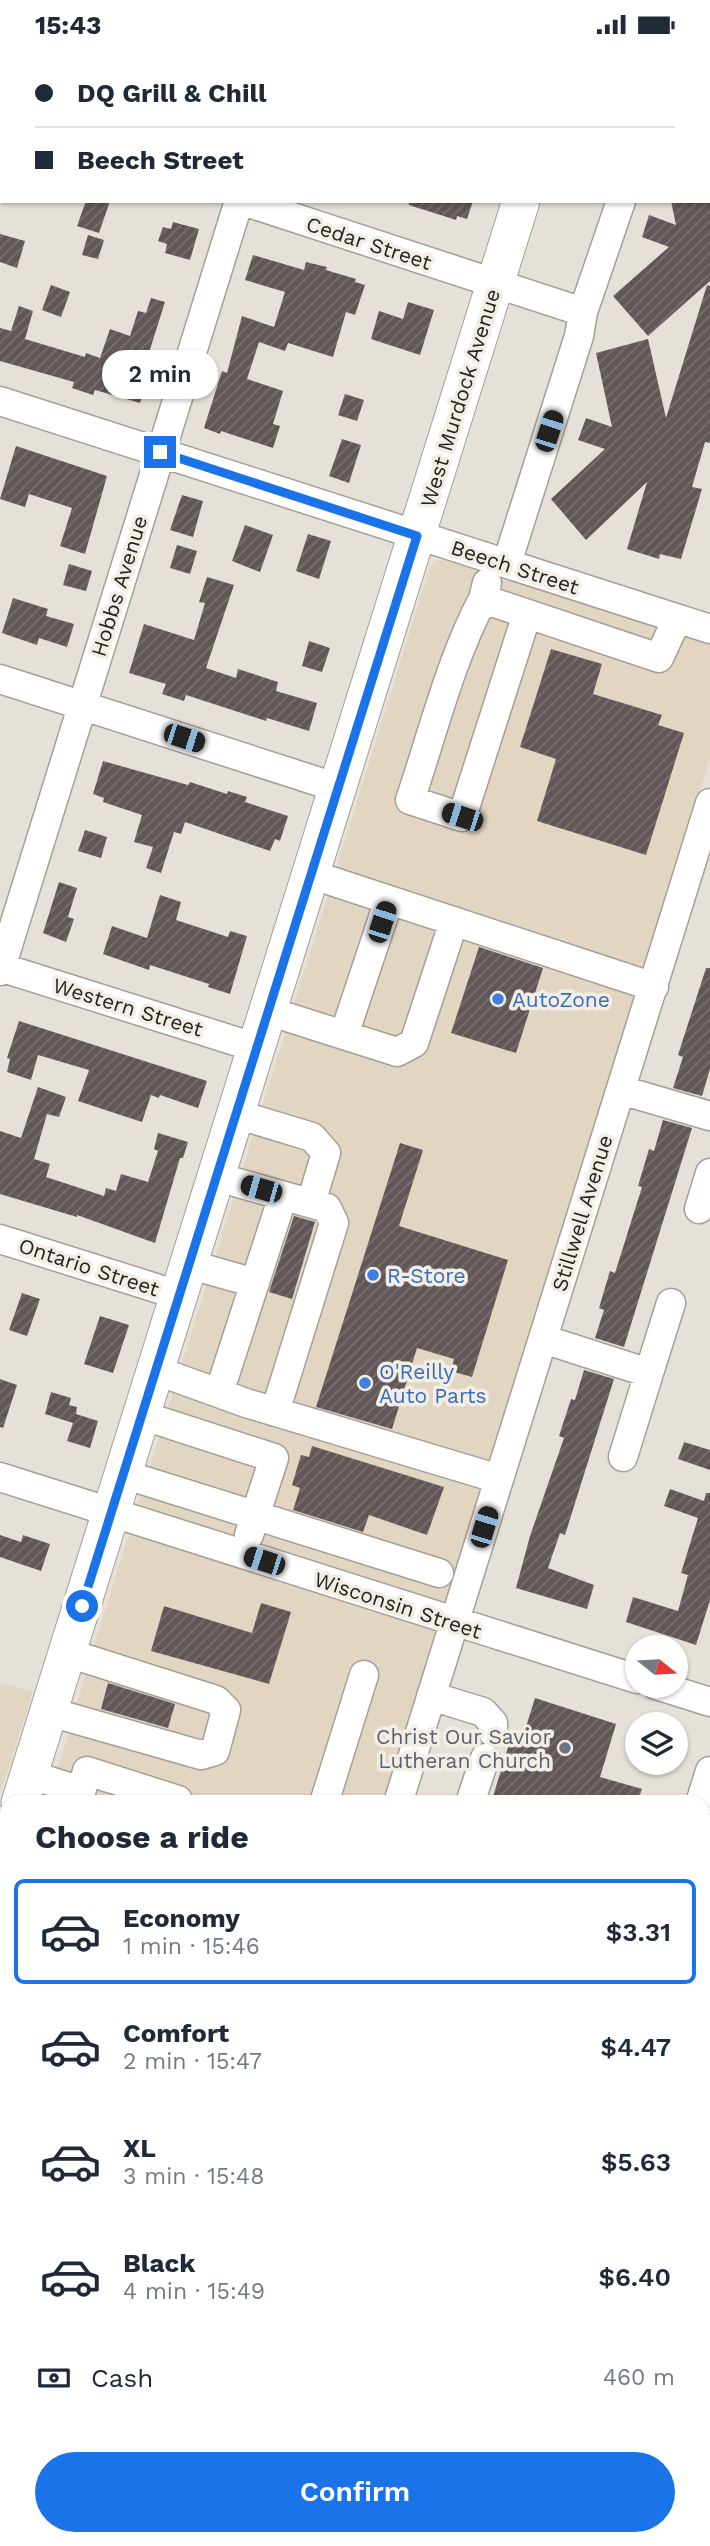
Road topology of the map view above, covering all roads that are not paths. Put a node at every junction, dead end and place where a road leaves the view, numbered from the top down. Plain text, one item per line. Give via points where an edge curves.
1 (240, 203) edge
2 (247, 203) edge
3 (520, 203) edge
4 (620, 203) edge
5 (495, 284) junction
6 (583, 311) junction
7 (0, 401) edge
8 (160, 452) junction
9 (417, 536) junction
10 (500, 561) junction
11 (483, 599) junction
12 (527, 614) junction
13 (677, 619) junction
14 (710, 629) edge
15 (0, 679) edge
16 (81, 705) junction
17 (338, 788) junction
18 (710, 803) edge
19 (310, 874) junction
20 (389, 900) junction
21 (454, 921) junction
22 (0, 968) edge
23 (654, 986) junction
24 (268, 1011) junction
25 (344, 1035) junction
26 (257, 1048) junction
27 (621, 1090) junction
28 (236, 1114) junction
29 (710, 1117) edge
30 (710, 1173) edge
31 (217, 1177) junction
32 (283, 1196) junction
33 (311, 1203) junction
34 (699, 1209) dead end
35 (0, 1239) edge
36 (183, 1280) junction
37 (255, 1283) junction
38 (671, 1303) dead end
39 (543, 1339) junction
40 (155, 1370) junction
41 (649, 1373) junction
42 (219, 1393) junction
43 (275, 1412) junction
44 (141, 1415) junction
45 (623, 1457) dead end
46 (123, 1474) junction
47 (0, 1477) edge
48 (499, 1479) junction
49 (111, 1511) junction
50 (255, 1517) junction
51 (361, 1549) junction
52 (242, 1554) junction
53 (398, 1560) junction
54 (439, 1573) dead end
55 (349, 1590) junction
56 (385, 1601) junction
57 (454, 1623) junction
58 (68, 1653) junction
59 (364, 1675) dead end
60 (625, 1675) edge
61 (688, 1695) edge
62 (431, 1696) junction
63 (710, 1702) edge
64 (50, 1712) junction
65 (710, 1772) edge
66 (81, 1791) edge
67 (23, 1795) edge
68 (54, 1795) edge
69 (108, 1795) edge
70 (162, 1795) edge
71 (326, 1795) edge
72 (400, 1795) edge
73 (473, 1795) edge
74 (703, 1795) edge

1 - 8 street, Hobbs Avenue
2 - 5 street, Cedar Street
3 - 5 main road, West Murdock Avenue
4 - 6 street
5 - 6 street, Cedar Street
5 - 9 main road, West Murdock Avenue
6 - 10 street via 579,337
7 - 8 street, Beech Street
8 - 9 street, Beech Street
8 - 16 street, Hobbs Avenue
9 - 10 street, Beech Street
9 - 17 main road, West Murdock Avenue
10 - 11 street
10 - 13 street, Beech Street
11 - 12 street
11 - 12 street via 471,621 410,800 462,817
12 - 13 street via 659,658
13 - 14 street, Beech Street
15 - 16 street
16 - 17 street
16 - 22 street, Hobbs Avenue
17 - 19 main road, West Murdock Avenue
18 - 23 street, Stillwell Avenue
19 - 20 street
19 - 24 main road, West Murdock Avenue
20 - 21 street
20 - 25 street
21 - 23 street
21 - 25 street via 414,1043 397,1052
22 - 26 street, Western Street
23 - 27 street, Stillwell Avenue
24 - 25 street
24 - 26 main road, West Murdock Avenue
26 - 28 main road, West Murdock Avenue
27 - 29 street
27 - 39 street, Stillwell Avenue
28 - 31 main road, West Murdock Avenue
28 - 33 street via 312,1137 326,1153
30 - 34 street
31 - 32 street
31 - 36 main road, West Murdock Avenue
32 - 33 street
32 - 37 street
33 - 43 street via 327,1208 334,1223
35 - 36 street, Ontario Street
36 - 37 street, Ontario Street
36 - 40 main road, West Murdock Avenue
37 - 42 street
38 - 41 street
39 - 41 street
39 - 48 street, Stillwell Avenue
40 - 42 street
40 - 44 main road, West Murdock Avenue
41 - 45 street
42 - 43 street
43 - 48 street
44 - 46 main road, West Murdock Avenue
44 - 50 street via 274,1458
46 - 49 main road, West Murdock Avenue
46 - 50 street
47 - 49 street, Wisconsin Street
48 - 57 street, Stillwell Avenue
49 - 52 street, Wisconsin Street
49 - 58 main road, West Murdock Avenue
50 - 51 street
50 - 52 street
51 - 53 street
51 - 55 street
52 - 55 street, Wisconsin Street
53 - 54 street
53 - 56 street
55 - 56 street, Wisconsin Street
56 - 57 street, Wisconsin Street
57 - 60 street, Wisconsin Street
57 - 62 street, Stillwell Avenue
58 - 64 main road, West Murdock Avenue
58 - 64 street via 216,1700 226,1710 215,1751 201,1755
59 - 71 street
61 - 63 street
62 - 72 street, Stillwell Avenue
62 - 73 street via 482,1712 493,1723
64 - 67 main road, West Murdock Avenue
65 - 74 street
66 - 68 street
66 - 69 street
66 - 70 street via 87,1771

